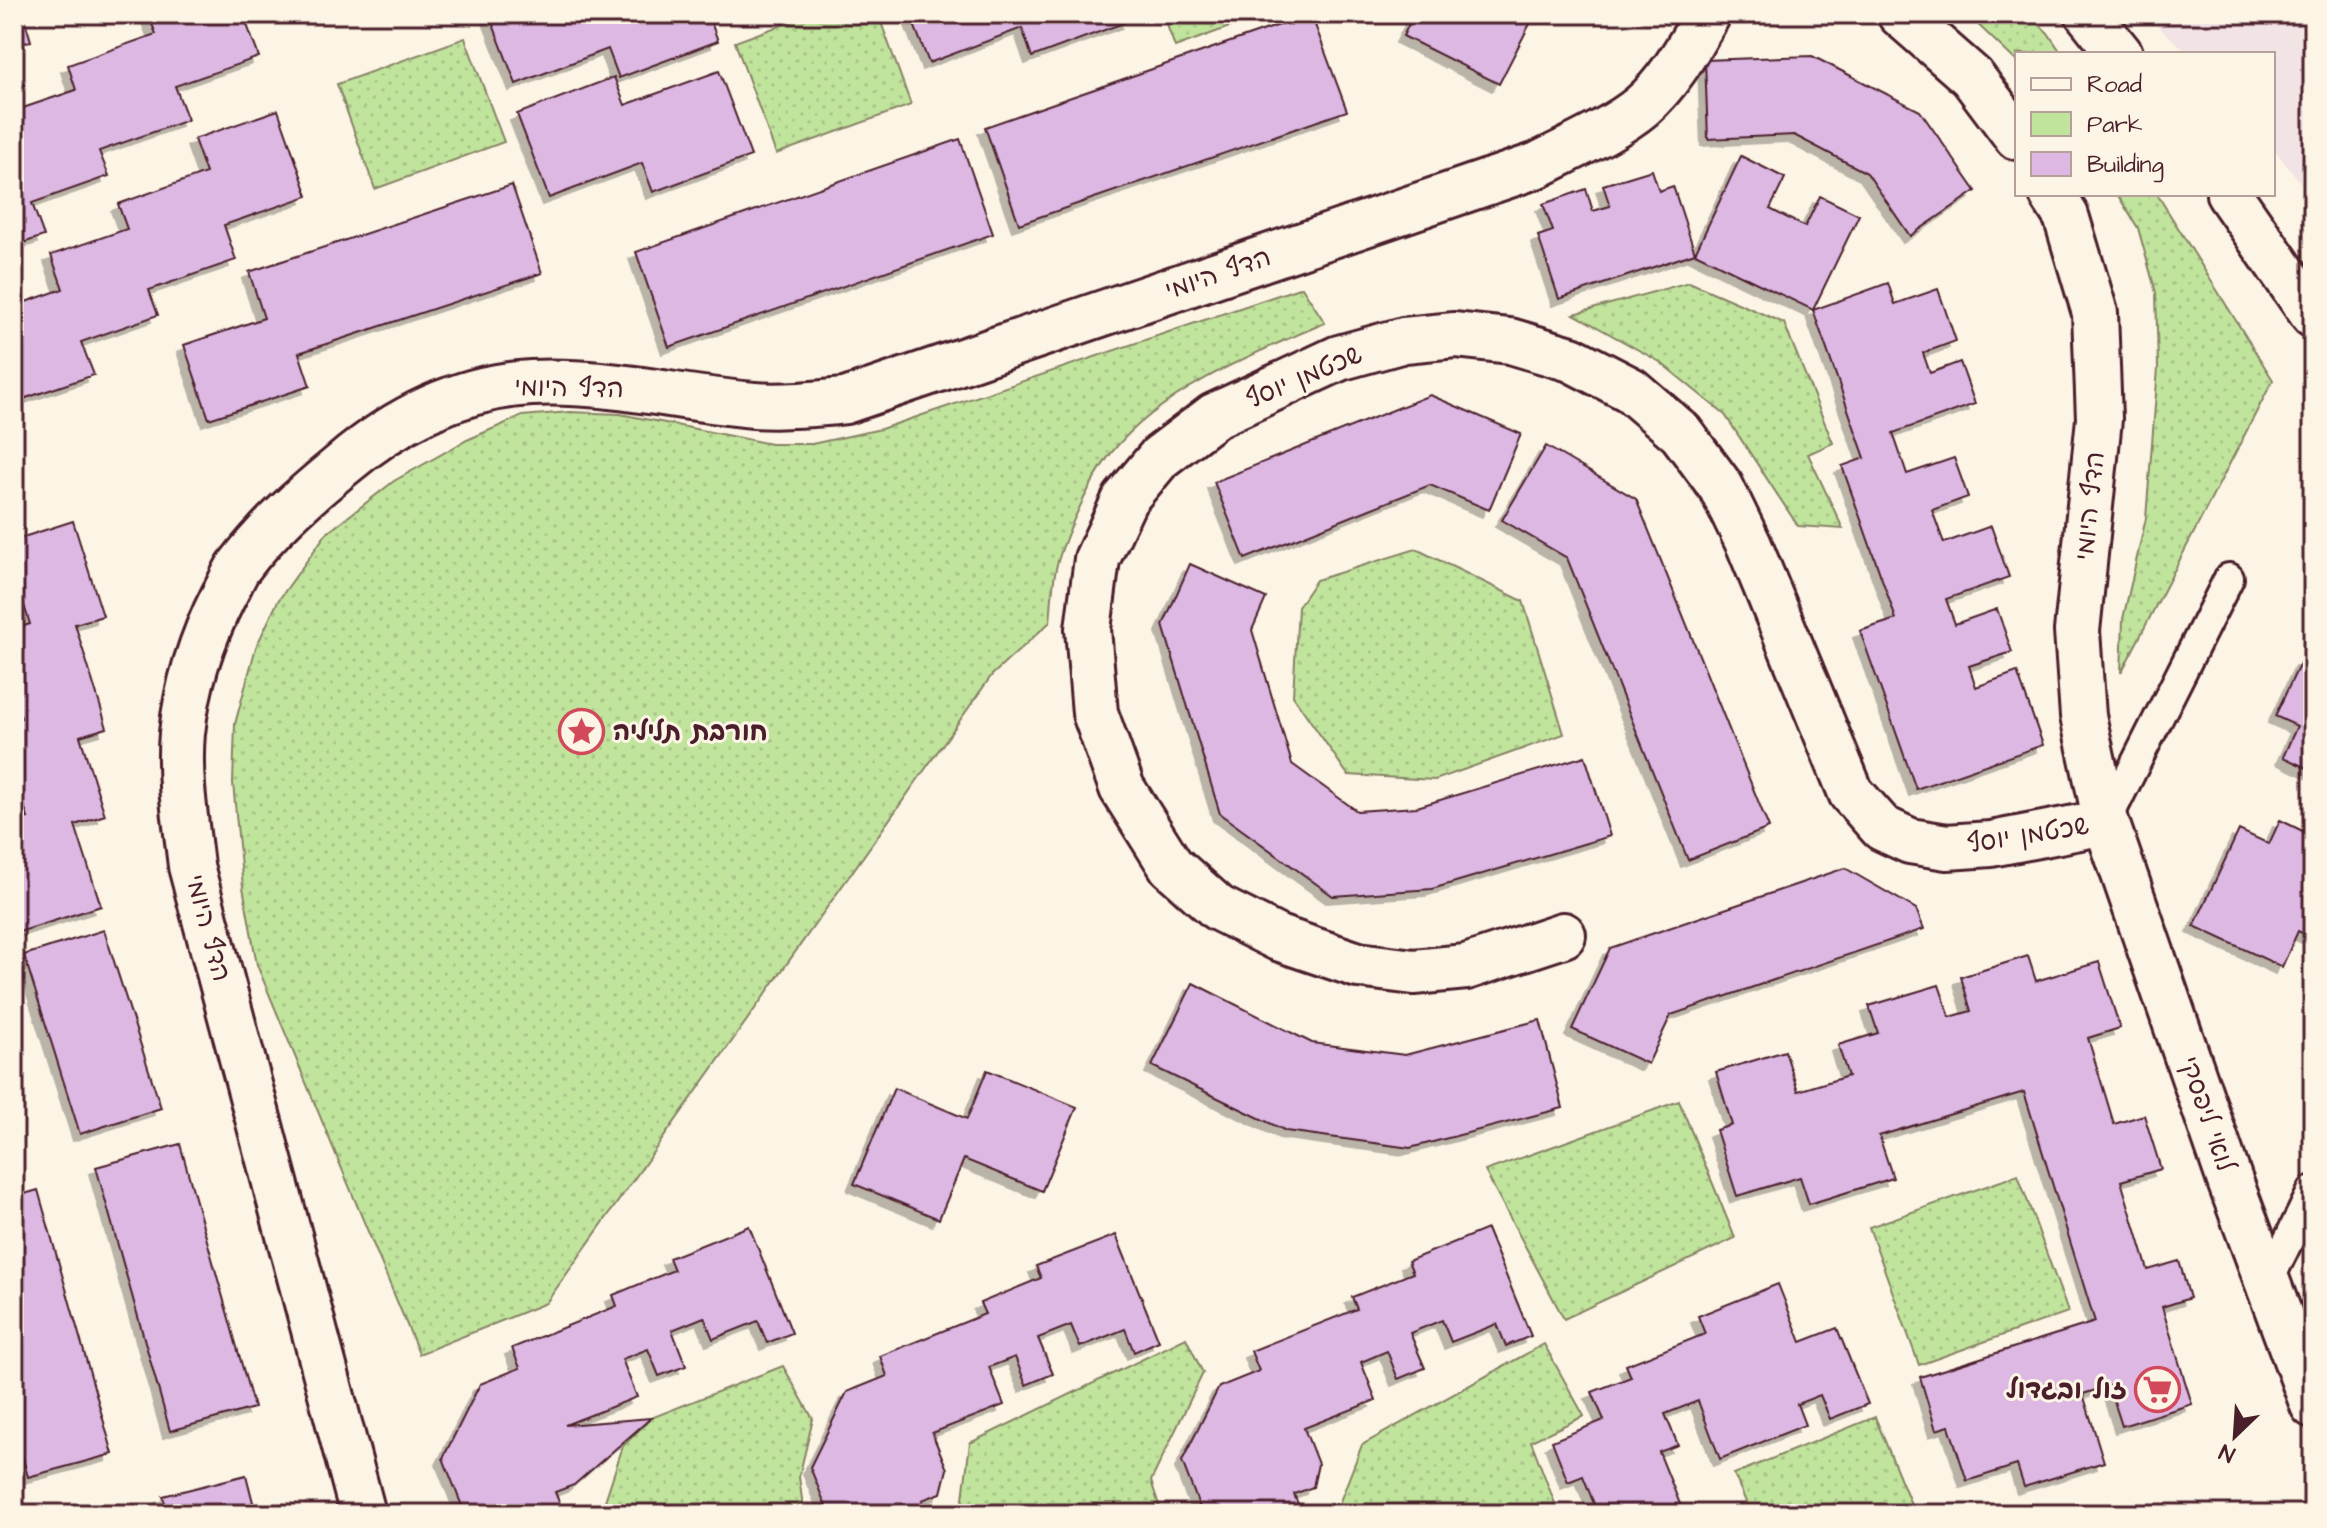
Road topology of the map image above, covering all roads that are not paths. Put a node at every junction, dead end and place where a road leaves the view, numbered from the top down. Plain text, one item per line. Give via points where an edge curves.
1 (1681, 14) edge
2 (1708, 14) edge
3 (1900, 14) edge
4 (2088, 14) edge
5 (2118, 52) edge
6 (1677, 67) junction
7 (2015, 134) edge
8 (2053, 196) edge
9 (2230, 196) edge
10 (2313, 315) edge
11 (2229, 578) dead end
12 (2106, 822) junction
13 (1563, 935) dead end
14 (2313, 1190) edge
15 (2268, 1282) junction
16 (2313, 1405) edge
17 (363, 1514) edge

1 - 6 street
2 - 6 street, הדף היומי
3 - 7 street via 1972,77
4 - 5 street
6 - 17 street, הדף היומי via 1642,106 1538,165 845,401 755,405 599,384 482,389 397,424 300,500 264,537 236,571 204,636 182,734 182,792 191,866
8 - 12 street, הדף היומי via 2066,216 2095,313 2099,419 2077,631 2083,716
9 - 10 street
11 - 12 lane
12 - 13 street, שכטמן יוסף via 1947,847 1910,841 1882,828 1851,793 1721,487 1681,433 1631,390 1571,359 1510,341 1455,335 1404,340 1339,358 1214,416 1160,457 1125,499 1097,559 1088,629 1095,713 1122,788 1171,866 1218,908 1278,938 1358,965 1414,972 1466,967
12 - 15 street, לואי ליפסקי
14 - 15 lane
15 - 16 street, לואי ליפסקי

